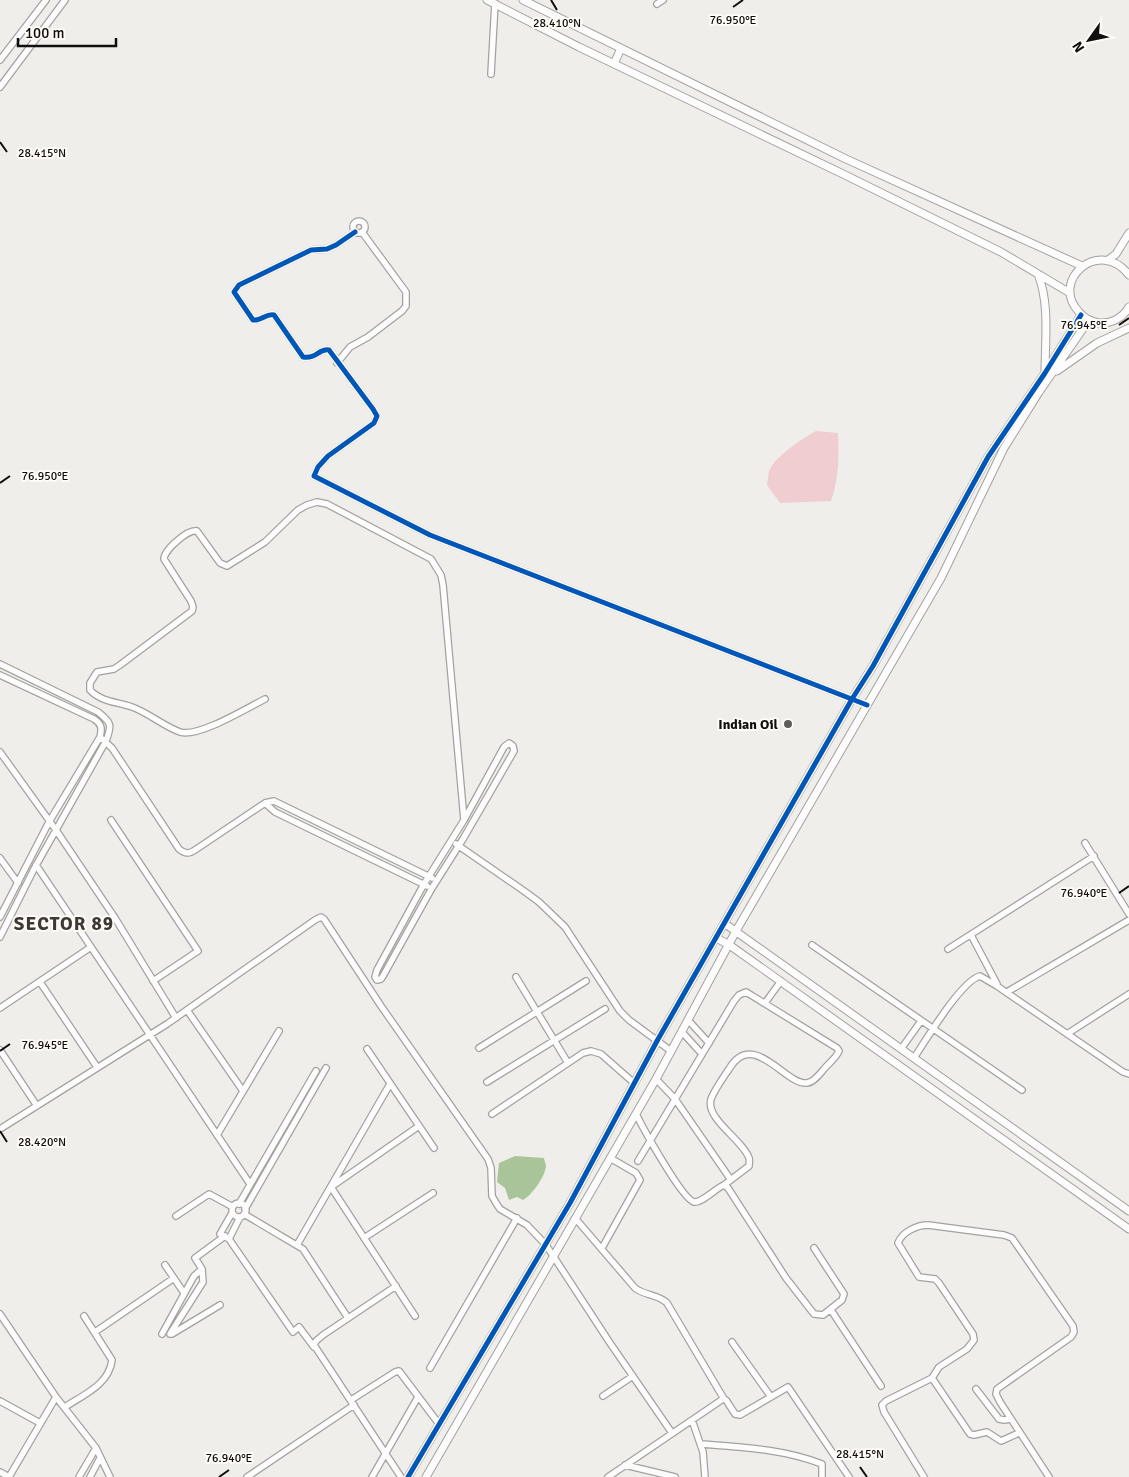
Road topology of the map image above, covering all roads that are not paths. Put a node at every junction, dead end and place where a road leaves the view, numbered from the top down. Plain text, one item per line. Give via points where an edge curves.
1 (46, 0) edge
2 (65, 0) edge
3 (523, 0) edge
4 (663, 0) edge
5 (491, 2) edge
6 (657, 4) dead end
7 (621, 48) junction
8 (0, 60) edge
9 (614, 64) junction
10 (491, 74) dead end
11 (0, 87) edge
12 (355, 232) junction
13 (362, 232) junction
14 (1129, 233) edge
15 (1108, 260) junction
16 (1082, 266) junction
17 (1038, 274) junction
18 (1129, 275) edge
19 (1070, 293) junction
20 (1129, 307) edge
21 (1081, 315) junction
22 (1125, 317) edge
23 (1089, 320) junction
24 (1129, 328) edge
25 (337, 363) junction
26 (1048, 374) junction
27 (0, 664) edge
28 (0, 675) edge
29 (265, 699) dead end
30 (851, 701) junction
31 (866, 707) junction
32 (109, 721) junction
33 (101, 726) junction
34 (100, 737) junction
35 (106, 741) junction
36 (0, 752) edge
37 (264, 803) junction
38 (111, 820) dead end
39 (464, 820) junction
40 (49, 822) junction
41 (56, 830) junction
42 (451, 841) junction
43 (1085, 843) dead end
44 (458, 847) junction
45 (1094, 856) junction
46 (0, 858) edge
47 (36, 865) junction
48 (429, 876) junction
49 (437, 880) junction
50 (18, 883) junction
51 (424, 884) junction
52 (432, 888) junction
53 (2, 911) edge
54 (1129, 914) edge
55 (0, 917) edge
56 (1129, 920) edge
57 (724, 923) junction
58 (736, 932) junction
59 (971, 934) junction
60 (0, 937) edge
61 (716, 938) junction
62 (728, 944) junction
63 (812, 945) dead end
64 (91, 947) junction
65 (948, 949) dead end
66 (516, 977) dead end
67 (154, 981) junction
68 (586, 981) dead end
69 (781, 981) junction
70 (40, 982) junction
71 (998, 986) junction
72 (1007, 992) junction
73 (1129, 994) edge
74 (765, 1003) junction
75 (0, 1008) edge
76 (605, 1009) dead end
77 (187, 1010) junction
78 (537, 1012) junction
79 (176, 1018) junction
80 (688, 1020) junction
81 (921, 1020) junction
82 (934, 1029) junction
83 (279, 1031) dead end
84 (682, 1032) junction
85 (150, 1034) junction
86 (1067, 1034) junction
87 (555, 1041) junction
88 (656, 1041) junction
89 (708, 1043) junction
90 (479, 1048) dead end
91 (367, 1049) dead end
92 (902, 1049) junction
93 (0, 1050) edge
94 (671, 1051) junction
95 (702, 1054) junction
96 (914, 1058) junction
97 (568, 1063) junction
98 (96, 1067) junction
99 (326, 1068) dead end
100 (316, 1071) dead end
101 (1129, 1074) edge
102 (656, 1078) junction
103 (487, 1082) dead end
104 (634, 1083) junction
105 (390, 1084) junction
106 (1022, 1090) dead end
107 (243, 1091) junction
108 (675, 1099) junction
109 (37, 1106) junction
110 (492, 1114) dead end
111 (636, 1114) junction
112 (419, 1126) junction
113 (0, 1129) edge
114 (217, 1135) junction
115 (650, 1139) junction
116 (434, 1148) dead end
117 (610, 1158) junction
118 (638, 1160) dead end
119 (731, 1180) junction
120 (250, 1184) junction
121 (724, 1185) junction
122 (331, 1187) junction
123 (433, 1193) dead end
124 (239, 1204) junction
125 (232, 1210) junction
126 (1129, 1211) edge
127 (243, 1213) junction
128 (176, 1216) dead end
129 (517, 1218) junction
130 (576, 1218) junction
131 (1129, 1230) edge
132 (227, 1238) junction
133 (364, 1238) junction
134 (297, 1245) junction
135 (546, 1245) junction
136 (602, 1248) junction
137 (814, 1248) dead end
138 (553, 1258) junction
139 (165, 1265) dead end
140 (202, 1269) junction
141 (174, 1278) junction
142 (396, 1286) junction
143 (184, 1293) junction
144 (220, 1305) dead end
145 (831, 1310) junction
146 (0, 1314) edge
147 (84, 1316) dead end
148 (415, 1316) dead end
149 (348, 1318) junction
150 (95, 1332) junction
151 (162, 1334) dead end
152 (732, 1342) dead end
153 (317, 1351) junction
154 (430, 1368) dead end
155 (633, 1376) junction
156 (932, 1378) junction
157 (881, 1386) dead end
158 (976, 1388) dead end
159 (603, 1396) dead end
160 (56, 1397) junction
161 (418, 1397) junction
162 (771, 1397) junction
163 (724, 1399) junction
164 (0, 1401) edge
165 (352, 1403) junction
166 (65, 1408) junction
167 (692, 1420) junction
168 (1011, 1420) junction
169 (40, 1423) junction
170 (439, 1424) junction
171 (672, 1433) junction
172 (1019, 1433) junction
173 (701, 1444) junction
174 (96, 1448) junction
175 (386, 1454) junction
176 (100, 1458) junction
177 (625, 1465) junction
178 (0, 1472) edge
179 (9, 1477) edge
180 (79, 1477) edge
181 (90, 1477) edge
182 (110, 1477) edge
183 (247, 1477) edge
184 (372, 1477) edge
185 (401, 1477) edge
186 (408, 1477) edge
187 (426, 1477) edge
188 (608, 1477) edge
189 (675, 1477) edge
190 (705, 1477) edge
191 (822, 1477) edge
192 (849, 1477) edge
193 (924, 1477) edge
194 (1049, 1477) edge

1 - 8 street
2 - 11 street
3 - 7 street
4 - 6 street
5 - 9 street
5 - 10 street
7 - 9 street
7 - 16 street via 846,159
9 - 17 street via 1001,252
12 - 13 street
12 - 13 street via 352,227 357,221 364,224
12 - 25 street via 327,249 311,250 296,256 239,285 234,292 254,320 274,315 303,357 311,358 328,349
13 - 25 street via 406,292 406,306 368,337 350,347
14 - 15 street via 1116,254
15 - 16 street
15 - 18 street via 1124,268
16 - 19 street via 1073,278
17 - 19 street
17 - 26 street via 1046,304
19 - 21 street
20 - 22 street
21 - 23 street
21 - 26 street
22 - 23 street via 1101,323
23 - 26 street
24 - 26 street via 1097,343
25 - 30 street via 378,418 322,462 314,476 430,535
26 - 30 street via 988,457
26 - 31 street via 1004,448 941,578
27 - 32 street via 98,712
28 - 33 street via 94,719
29 - 39 street via 189,734 132,707 110,702 90,690 90,683 97,672 120,665 192,612 191,601 164,559 166,551 189,532 197,531 220,563 227,566 265,542 298,510 317,502 327,504 431,559 443,585
30 - 31 street
30 - 57 street
31 - 58 street
32 - 33 street
32 - 35 street
33 - 34 street
34 - 35 street
34 - 40 street
35 - 37 street via 184,853 195,850
35 - 41 street
36 - 40 street
37 - 48 street via 279,802
37 - 51 street via 275,812
38 - 67 street via 198,951
39 - 42 street
39 - 44 street via 504,746 512,745 514,751
40 - 41 street
40 - 50 street
41 - 47 street
41 - 67 street
42 - 44 street
42 - 48 street
43 - 45 street
44 - 49 street
44 - 88 street via 524,890 558,921 620,1011
45 - 54 street
45 - 59 street
46 - 50 street
47 - 60 street
47 - 64 street
48 - 49 street
48 - 51 street
49 - 52 street
50 - 53 street
51 - 52 street
51 - 52 street via 376,970 377,980 383,976
53 - 55 street
56 - 72 street
57 - 58 street
57 - 61 street
58 - 62 street
58 - 92 street
59 - 65 street
59 - 71 street
61 - 62 street
61 - 88 street
62 - 69 street
62 - 80 street
63 - 81 street
64 - 70 street
64 - 85 street
66 - 78 street
67 - 79 street
68 - 78 street
69 - 74 street
69 - 131 street
70 - 75 street
70 - 98 street
71 - 72 street
71 - 82 street via 985,977 974,978 961,990
72 - 86 street
73 - 86 street
74 - 89 street via 746,992 739,995
74 - 119 street via 837,1048 839,1053 809,1083 793,1078 762,1057 744,1055 732,1063 711,1100 713,1115 749,1158 749,1166
76 - 87 street
77 - 79 street
77 - 107 street
77 - 129 street via 318,918 324,919 488,1159 492,1196 496,1203 500,1209
78 - 87 street
78 - 90 street
79 - 85 street
80 - 84 street
80 - 89 street
81 - 82 street
81 - 92 street
82 - 96 street
82 - 106 street
83 - 107 street
84 - 94 street
84 - 95 street
85 - 98 street
85 - 114 street
86 - 101 street
87 - 97 street
87 - 103 street
88 - 94 street
88 - 104 street
89 - 95 street
91 - 105 street
92 - 96 street
93 - 109 street
94 - 102 street
95 - 108 street
96 - 126 street
97 - 104 street via 583,1053 601,1054
97 - 110 street
98 - 109 street
99 - 127 street
100 - 120 street
102 - 108 street
102 - 111 street
104 - 135 street
105 - 112 street
105 - 122 street
107 - 114 street
108 - 115 street
108 - 119 street
109 - 113 street
111 - 115 street
111 - 117 street
112 - 116 street
112 - 122 street
114 - 120 street
115 - 118 street
115 - 121 street via 692,1202 698,1202
117 - 130 street
117 - 136 street via 636,1173 640,1182
119 - 121 street
120 - 124 street
121 - 145 street via 794,1290 814,1314 823,1316
122 - 133 street
122 - 134 street
123 - 133 street
124 - 125 street
124 - 127 street via 243,1205
125 - 127 street via 235,1216
125 - 128 street via 209,1194
125 - 132 street via 220,1234
127 - 132 street
127 - 134 street
129 - 135 street
129 - 154 street
130 - 136 street
130 - 138 street
132 - 140 street via 195,1258
132 - 153 street via 293,1332 299,1327
133 - 142 street
134 - 149 street via 303,1249
135 - 138 street
135 - 170 street
136 - 163 street via 640,1292 657,1296 667,1303
137 - 145 street via 844,1294
138 - 155 street
138 - 187 street
139 - 141 street
140 - 143 street
140 - 144 street via 203,1282 170,1334
141 - 143 street
141 - 150 street
142 - 148 street
142 - 149 street
143 - 151 street
145 - 157 street
146 - 160 street
147 - 150 street
149 - 153 street via 316,1341
150 - 166 street via 112,1360 111,1366 101,1384
152 - 162 street
153 - 165 street
155 - 159 street
155 - 171 street
156 - 168 street via 939,1367 971,1345 973,1334 940,1282 915,1273 899,1240 922,1225 1012,1238 1074,1332 997,1389 996,1394
156 - 172 street via 970,1434 988,1432 1002,1441
156 - 193 street via 882,1405
158 - 168 street via 999,1419
160 - 166 street
160 - 169 street
161 - 165 street via 399,1371
161 - 170 street
161 - 175 street
162 - 163 street via 738,1415
162 - 192 street via 788,1387
163 - 167 street
164 - 169 street
165 - 175 street
165 - 183 street
166 - 174 street
167 - 171 street
167 - 173 street
168 - 172 street
169 - 179 street
170 - 186 street
171 - 177 street
172 - 194 street
173 - 190 street
173 - 191 street via 790,1454 822,1464
174 - 176 street
174 - 180 street
175 - 184 street
175 - 185 street
176 - 181 street
176 - 182 street
177 - 188 street
177 - 189 street
178 - 179 street

